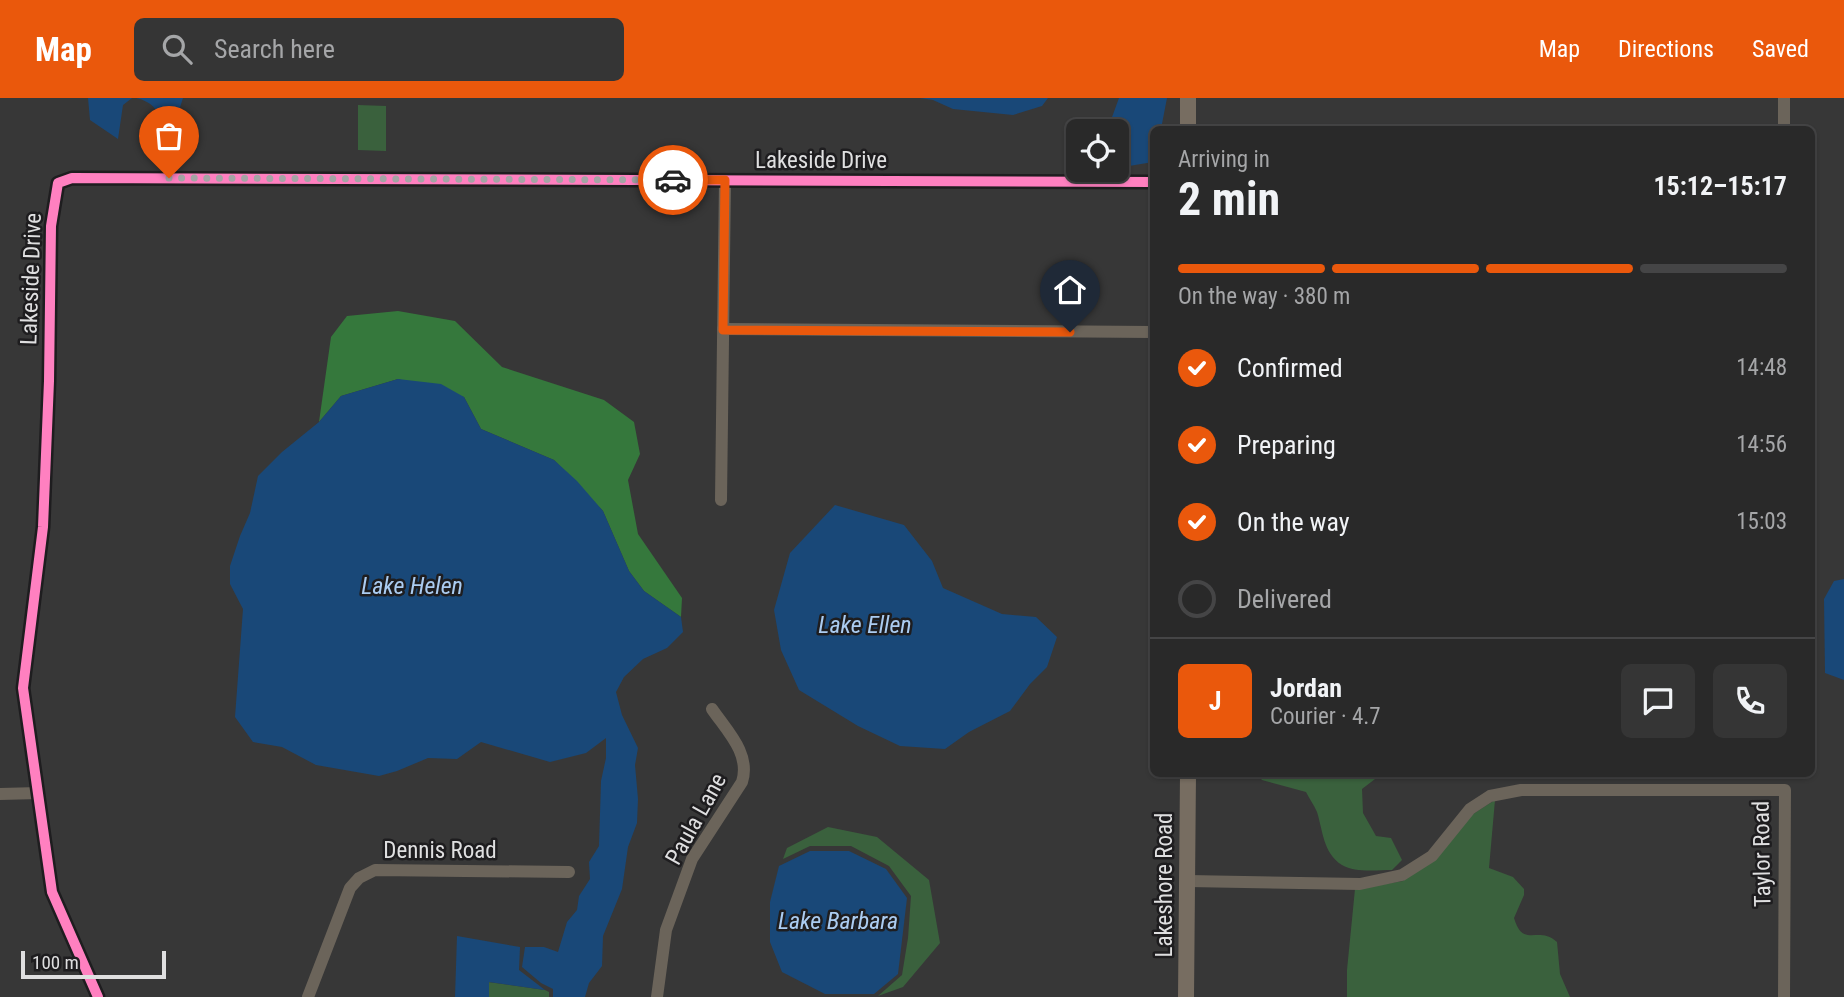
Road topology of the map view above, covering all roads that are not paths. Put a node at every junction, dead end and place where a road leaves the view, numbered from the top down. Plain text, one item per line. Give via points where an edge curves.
1 (1188, 98) edge
2 (1784, 98) edge
3 (1188, 126) edge
4 (1784, 126) edge
5 (725, 180) junction
6 (1150, 182) edge
7 (723, 330) junction
8 (1150, 332) edge
9 (721, 500) dead end
10 (712, 709) dead end
11 (1188, 777) edge
12 (39, 793) junction
13 (0, 794) edge
14 (569, 872) dead end
15 (1188, 881) junction
16 (98, 997) edge
17 (308, 997) edge
18 (657, 997) edge
19 (1186, 997) edge
20 (1784, 997) edge

1 - 3 street
2 - 4 street
5 - 6 street, Lakeside Drive
5 - 7 street
5 - 12 street, Lakeside Drive via 72,177 58,183 51,226 43,527 23,688
7 - 8 street
7 - 9 street
10 - 18 street, Paula Lane via 742,753 746,771 692,859 666,930
11 - 15 street, Lakeshore Road
12 - 13 street
12 - 16 street, Lakeside Drive via 52,892
14 - 17 street, Dennis Road via 374,870 350,888
15 - 19 street, Lakeshore Road
15 - 20 street, Taylor Road via 1360,884 1402,875 1432,856 1470,809 1490,796 1521,790 1785,790

